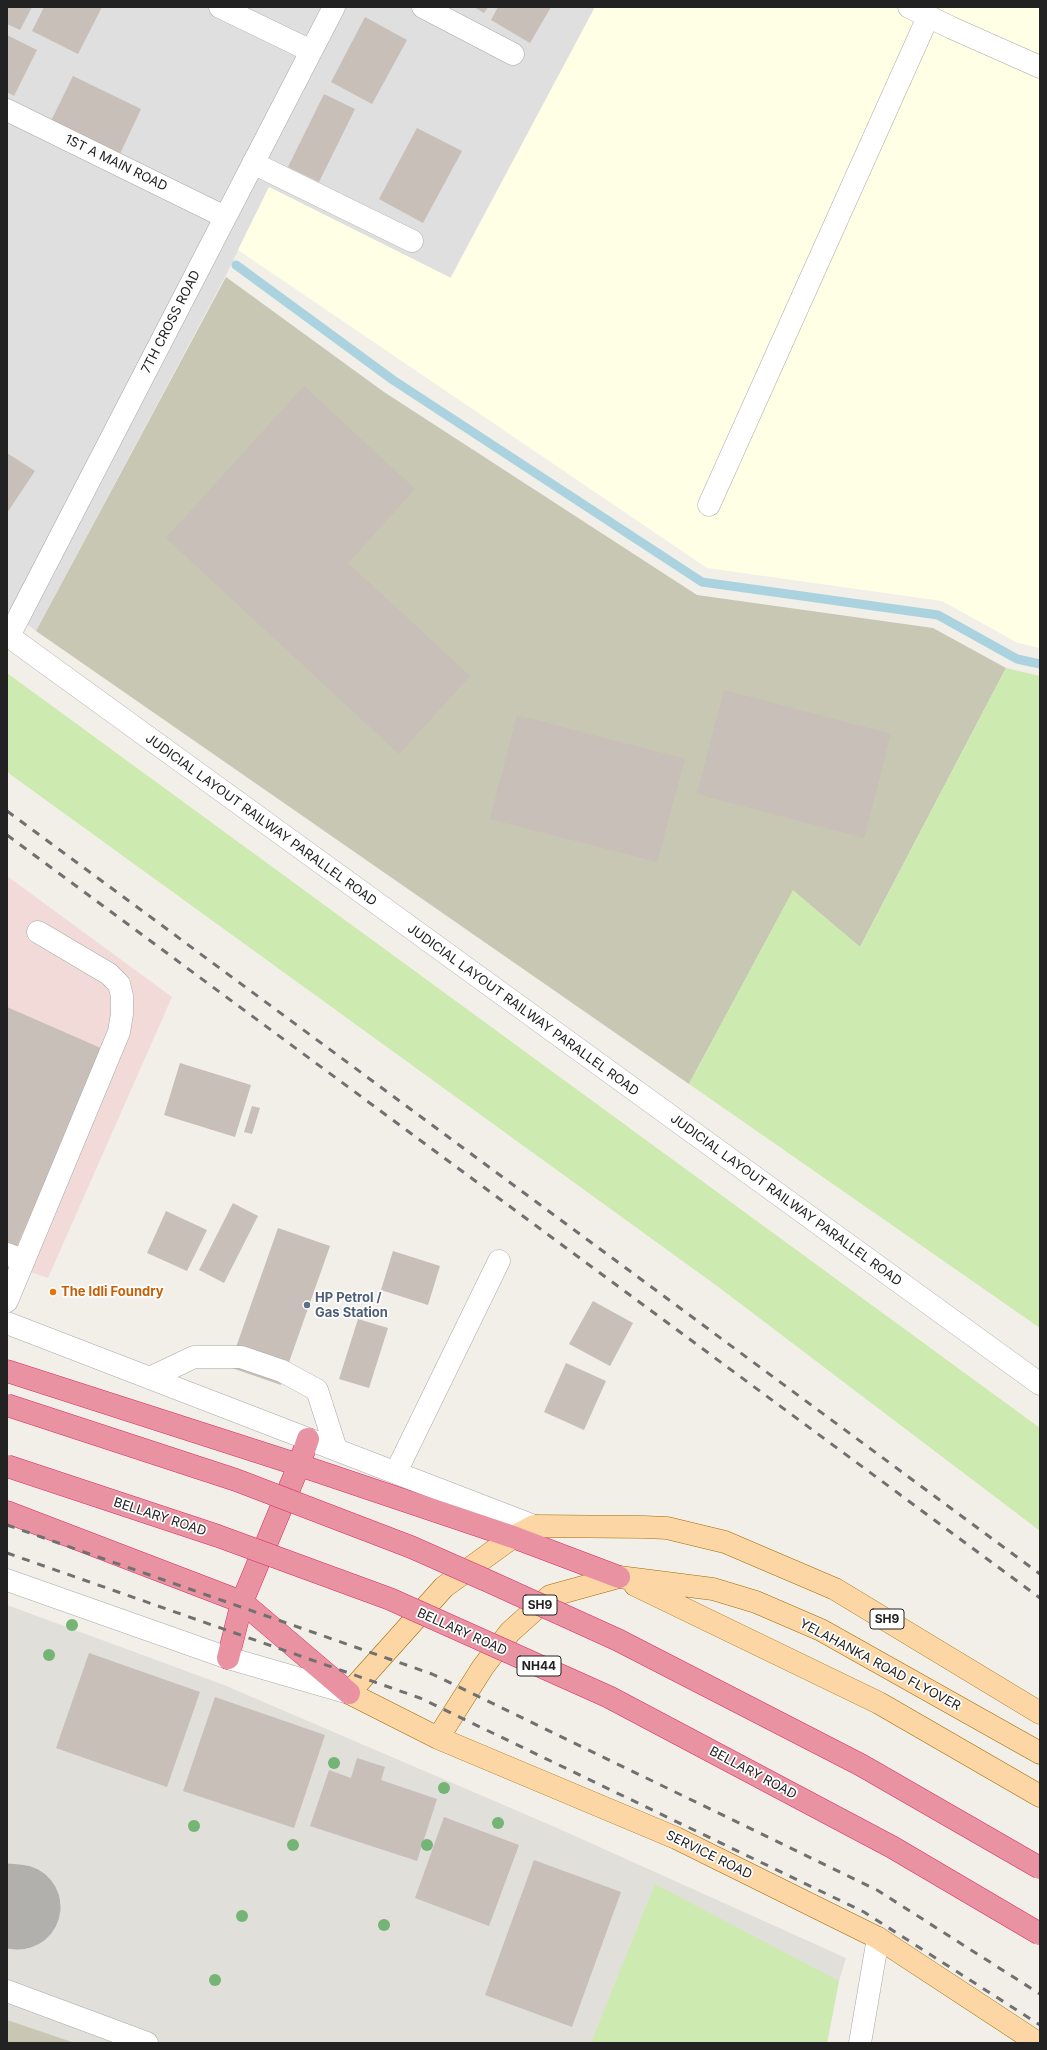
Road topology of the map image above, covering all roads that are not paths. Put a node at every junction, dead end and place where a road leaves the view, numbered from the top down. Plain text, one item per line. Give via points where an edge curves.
1 (220, 7) edge
2 (334, 7) edge
3 (422, 7) edge
4 (909, 7) edge
5 (928, 17) junction
6 (311, 51) junction
7 (513, 54) dead end
8 (1040, 67) edge
9 (7, 110) edge
10 (253, 163) junction
11 (225, 217) junction
12 (412, 241) dead end
13 (709, 505) dead end
14 (8, 636) edge
15 (38, 932) dead end
16 (15, 1257) edge
17 (499, 1261) dead end
18 (7, 1301) edge
19 (7, 1323) edge
20 (7, 1371) edge
21 (150, 1378) junction
22 (1040, 1384) edge
23 (7, 1405) edge
24 (308, 1439) junction
25 (336, 1449) junction
26 (299, 1465) junction
27 (7, 1466) edge
28 (396, 1472) junction
29 (7, 1512) edge
30 (534, 1526) junction
31 (513, 1537) junction
32 (619, 1577) junction
33 (7, 1580) edge
34 (242, 1602) junction
35 (228, 1658) junction
36 (349, 1693) junction
37 (1040, 1713) edge
38 (438, 1738) junction
39 (1040, 1753) edge
40 (1040, 1796) edge
41 (1040, 1868) edge
42 (1040, 1934) edge
43 (878, 1938) junction
44 (7, 1991) edge
45 (147, 2043) edge
46 (860, 2043) edge
47 (1038, 2043) edge

1 - 6 street
2 - 6 street, 7TH CROSS ROAD
3 - 7 street
4 - 5 street
5 - 8 street
5 - 13 street
6 - 10 street, 7TH CROSS ROAD
9 - 11 street, 1ST A MAIN ROAD
10 - 11 street, 7TH CROSS ROAD
10 - 12 street
11 - 14 street, 7TH CROSS ROAD
14 - 22 street, JUDICIAL LAYOUT RAILWAY PARALLEL ROAD
15 - 16 street via 109,974 118,984 122,996 122,1014 119,1032
16 - 18 street
17 - 28 street
19 - 21 street
20 - 26 highway
21 - 24 street
21 - 25 street via 194,1357 241,1357 282,1371 317,1390
23 - 41 highway, bridge via 236,1480 411,1547 488,1581 618,1640 847,1758
24 - 25 street
24 - 26 highway
25 - 28 street
26 - 31 highway
26 - 34 highway
27 - 42 highway, BELLARY ROAD / NH44, bridge via 218,1536 390,1599 609,1697 892,1846
28 - 30 street
29 - 34 highway
30 - 31 main road, SH9
30 - 37 main road, SH9 via 667,1528 725,1542 835,1588
31 - 32 highway
31 - 36 main road via 444,1587
32 - 38 main road, SH9 via 550,1596 510,1632
32 - 39 main road, YELAHANKA ROAD FLYOVER / SH9 via 713,1589 756,1602 821,1630
32 - 40 main road via 879,1703
33 - 35 street
34 - 35 highway
34 - 36 highway
35 - 36 street
36 - 38 main road, SERVICE ROAD
38 - 43 main road, SERVICE ROAD via 676,1838
43 - 46 street
43 - 47 main road, SERVICE ROAD
44 - 45 street

